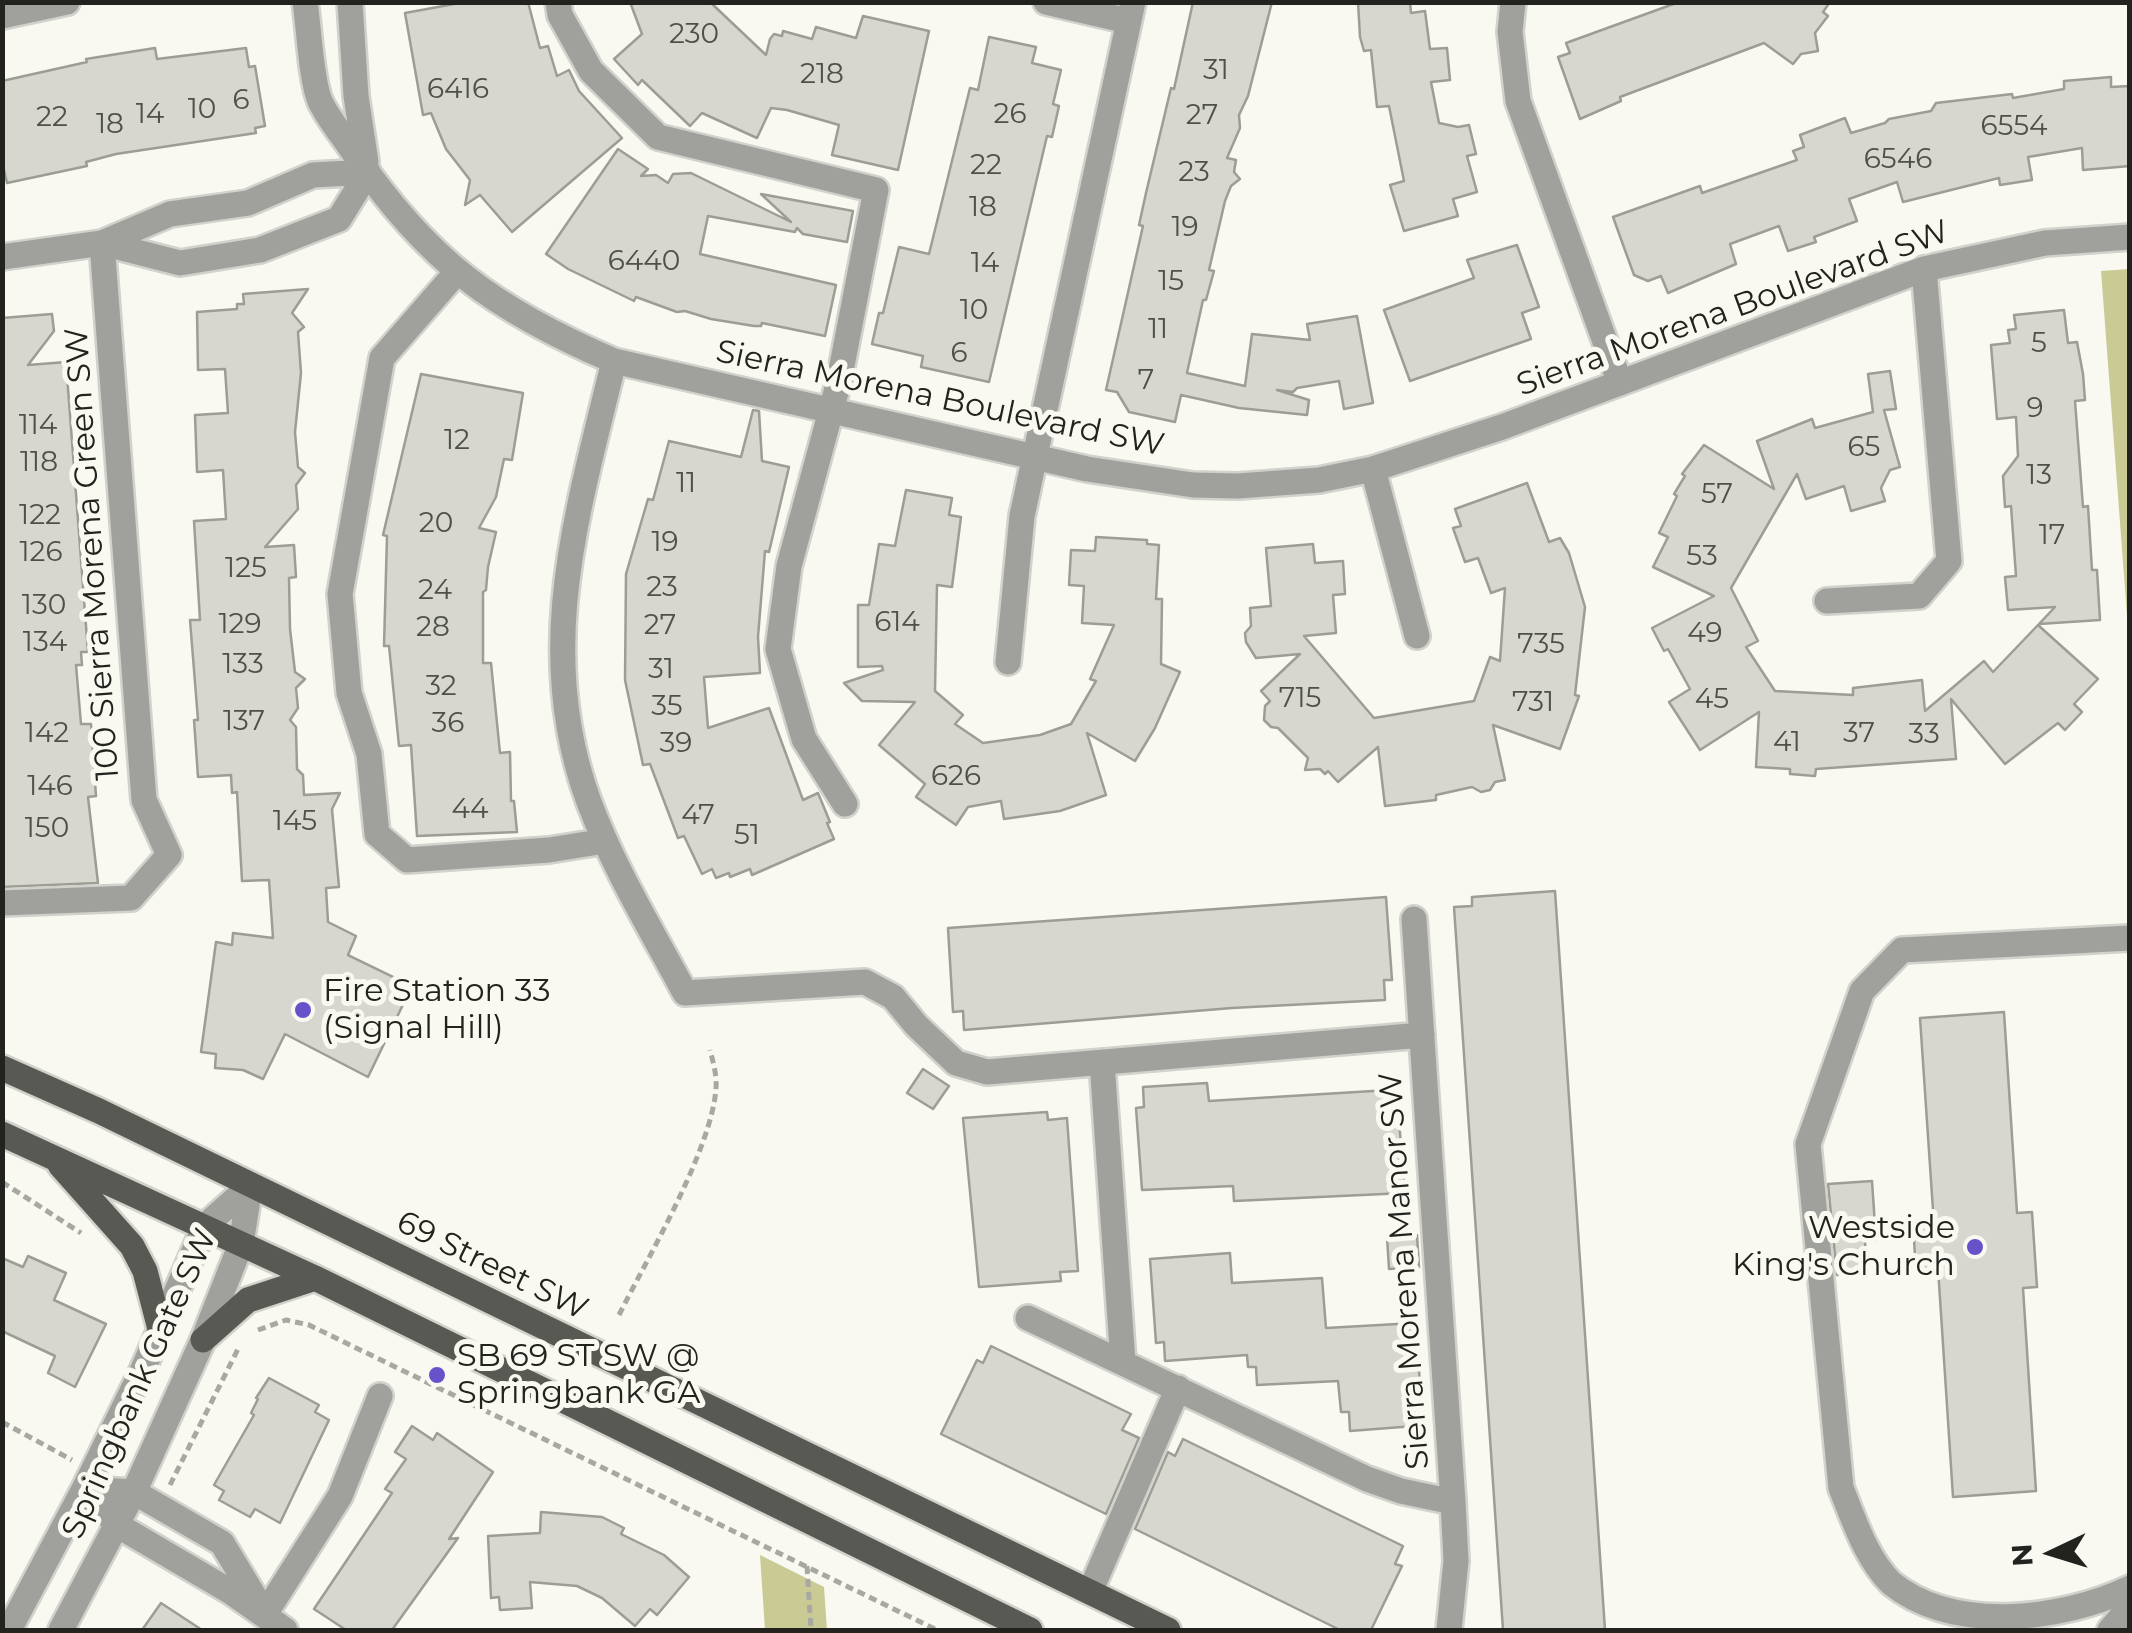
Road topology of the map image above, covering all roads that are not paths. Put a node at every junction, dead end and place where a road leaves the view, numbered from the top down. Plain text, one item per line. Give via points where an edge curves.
1 (68, 2) edge
2 (305, 2) edge
3 (350, 2) edge
4 (558, 2) edge
5 (1046, 2) edge
6 (1513, 2) edge
7 (1131, 12) edge
8 (2, 16) edge
9 (368, 172) junction
10 (2130, 237) edge
11 (102, 243) junction
12 (2, 257) edge
13 (1924, 269) junction
14 (456, 273) junction
15 (614, 361) junction
16 (1620, 383) junction
17 (832, 411) junction
18 (1034, 455) junction
19 (1373, 469) junction
20 (1827, 602) dead end
21 (1417, 636) dead end
22 (1008, 662) dead end
23 (845, 804) dead end
24 (605, 841) junction
25 (2, 903) edge
26 (1414, 919) dead end
27 (2130, 938) edge
28 (1422, 1035) junction
29 (1102, 1062) junction
30 (2, 1068) edge
31 (2, 1134) edge
32 (50, 1154) junction
33 (250, 1186) junction
34 (204, 1226) junction
35 (241, 1244) junction
36 (315, 1278) junction
37 (1028, 1318) dead end
38 (160, 1329) junction
39 (203, 1340) junction
40 (1122, 1362) junction
41 (1178, 1388) junction
42 (380, 1396) dead end
43 (88, 1480) junction
44 (134, 1492) junction
45 (1453, 1502) junction
46 (117, 1525) junction
47 (2130, 1588) edge
48 (1090, 1592) junction
49 (2130, 1607) edge
50 (275, 1622) edge
51 (9, 1630) edge
52 (61, 1630) edge
53 (1030, 1630) edge
54 (1168, 1630) edge
55 (1449, 1630) edge
56 (2110, 1630) edge

1 - 8 street
2 - 9 street, Sierra Morena Boulevard SW via 319,100
3 - 9 street, Sierra Morena Boulevard SW
4 - 17 street via 591,71 658,137 876,190
5 - 7 street
6 - 16 street via 1518,100
7 - 18 street
9 - 11 street via 313,175 248,203 170,214
9 - 11 street via 339,219 260,250 180,263
9 - 14 street, Sierra Morena Boulevard SW
10 - 13 street, Sierra Morena Boulevard SW via 2046,244
11 - 12 street
11 - 25 street, 100 Sierra Morena Green SW via 144,800 169,855 131,898
13 - 16 street, Sierra Morena Boulevard SW
13 - 20 street via 1949,560 1919,596
14 - 15 street, Sierra Morena Boulevard SW via 560,338
14 - 24 street via 382,358 340,594 349,693 369,754 378,834 407,860
15 - 17 street, Sierra Morena Boulevard SW
15 - 24 street via 572,536 561,627 570,730
16 - 19 street, Sierra Morena Boulevard SW
17 - 18 street, Sierra Morena Boulevard SW
17 - 23 street via 789,566 778,649 804,739
18 - 19 street, Sierra Morena Boulevard SW via 1193,485 1266,486
18 - 22 street
19 - 21 street
24 - 29 street, Sierra Morena Manor SW via 685,993 865,982 893,997 956,1063 987,1072
26 - 28 street, Sierra Morena Manor SW
27 - 47 street via 1902,950 1862,991 1808,1144 1841,1488 1888,1580 1913,1601 1952,1616 2000,1621 2043,1618
28 - 29 street, Sierra Morena Manor SW
28 - 45 street, Sierra Morena Manor SW
29 - 40 street
30 - 33 main road, 69 Street SW
31 - 32 main road
32 - 34 main road
32 - 38 main road via 132,1246
33 - 34 street, Springbank Gate SW
33 - 35 street, Springbank Gate SW
33 - 48 main road, 69 Street SW
34 - 35 main road
34 - 38 street, Springbank Gate SW
35 - 36 main road
35 - 39 street, Springbank Gate SW
36 - 39 main road via 248,1300
36 - 53 main road
37 - 40 street, Sierra Morena Manor SW
38 - 43 street, Springbank Gate SW
39 - 44 street, Springbank Gate SW
40 - 41 street, Sierra Morena Manor SW
41 - 45 street, Sierra Morena Manor SW via 1366,1479
41 - 48 street
42 - 50 street via 340,1496
43 - 44 street
43 - 46 street
43 - 51 street, Springbank Gate SW
44 - 46 street, Springbank Gate SW
44 - 50 street via 222,1543
45 - 55 street, Sierra Morena Manor SW
46 - 50 street
46 - 52 street, Springbank Gate SW
48 - 54 main road, 69 Street SW
49 - 56 street

